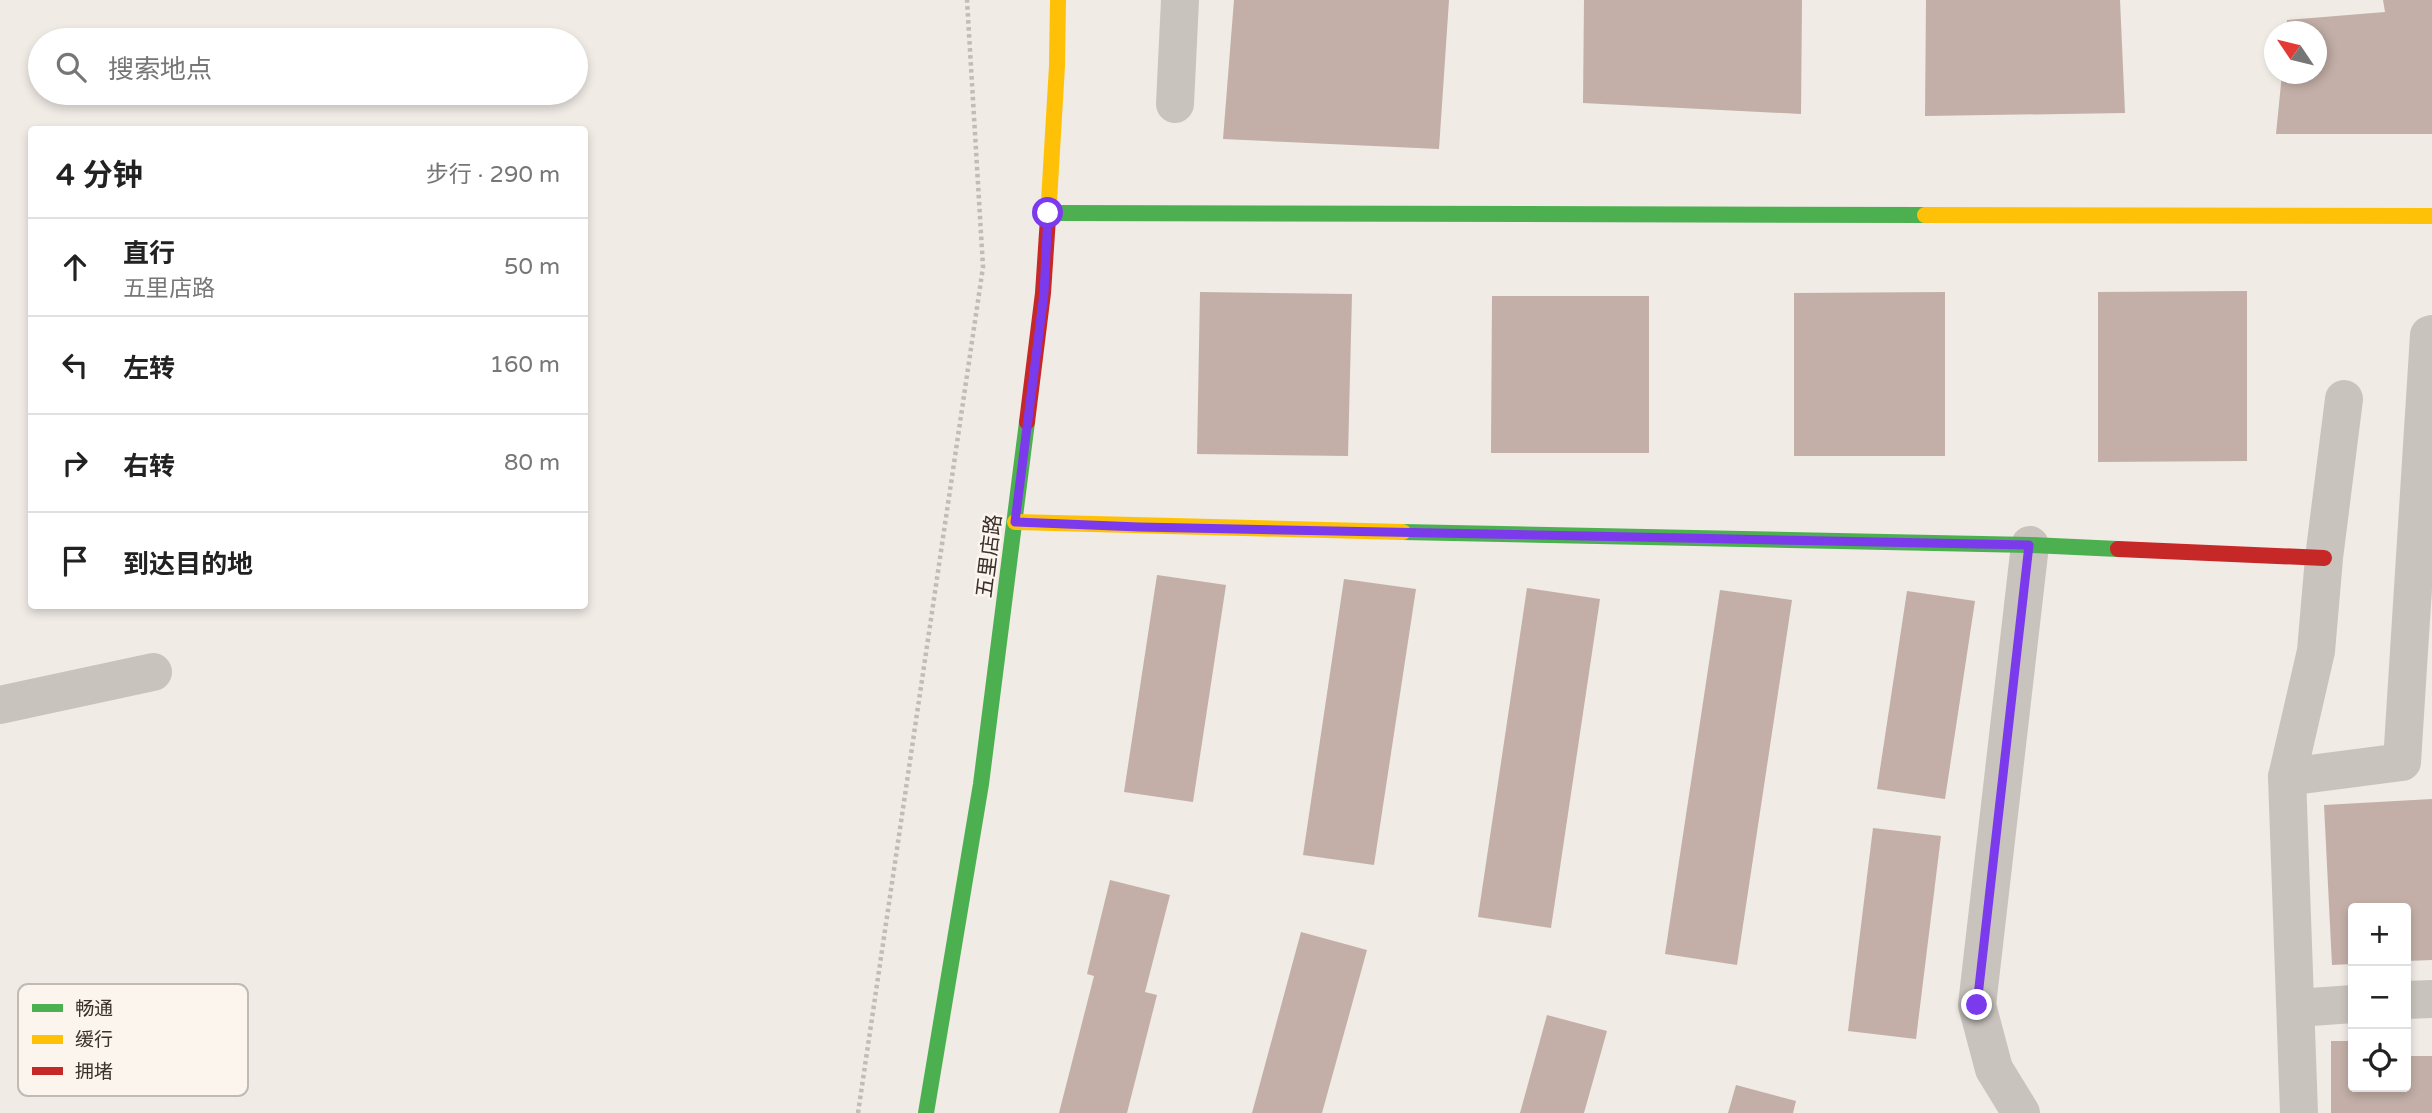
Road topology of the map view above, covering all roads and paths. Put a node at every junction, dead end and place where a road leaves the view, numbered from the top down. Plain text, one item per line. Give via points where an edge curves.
1 (967, 0) edge
2 (1058, 0) edge
3 (1180, 0) edge
4 (1175, 104) dead end
5 (1048, 213) junction
6 (2432, 216) edge
7 (2432, 334) edge
8 (2344, 399) dead end
9 (1015, 522) junction
10 (2029, 545) junction
11 (2324, 558) junction
12 (153, 672) dead end
13 (0, 705) edge
14 (2287, 777) junction
15 (2432, 999) edge
16 (2411, 1000) edge
17 (2348, 1004) edge
18 (2297, 1008) junction
19 (858, 1113) edge
20 (928, 1113) edge
21 (2021, 1113) edge
22 (2299, 1113) edge

1 - 19 path via 983,267
2 - 5 street, 五里店路
3 - 4 street
5 - 6 street
5 - 9 street, 五里店路 via 1044,293
7 - 14 street via 2402,762
8 - 11 street
9 - 10 street
9 - 20 street, 五里店路 via 981,785
10 - 11 street
10 - 21 street via 1977,1005 1994,1069
11 - 14 street via 2316,651
12 - 13 street
14 - 18 street
15 - 16 street
17 - 18 street
18 - 22 street

